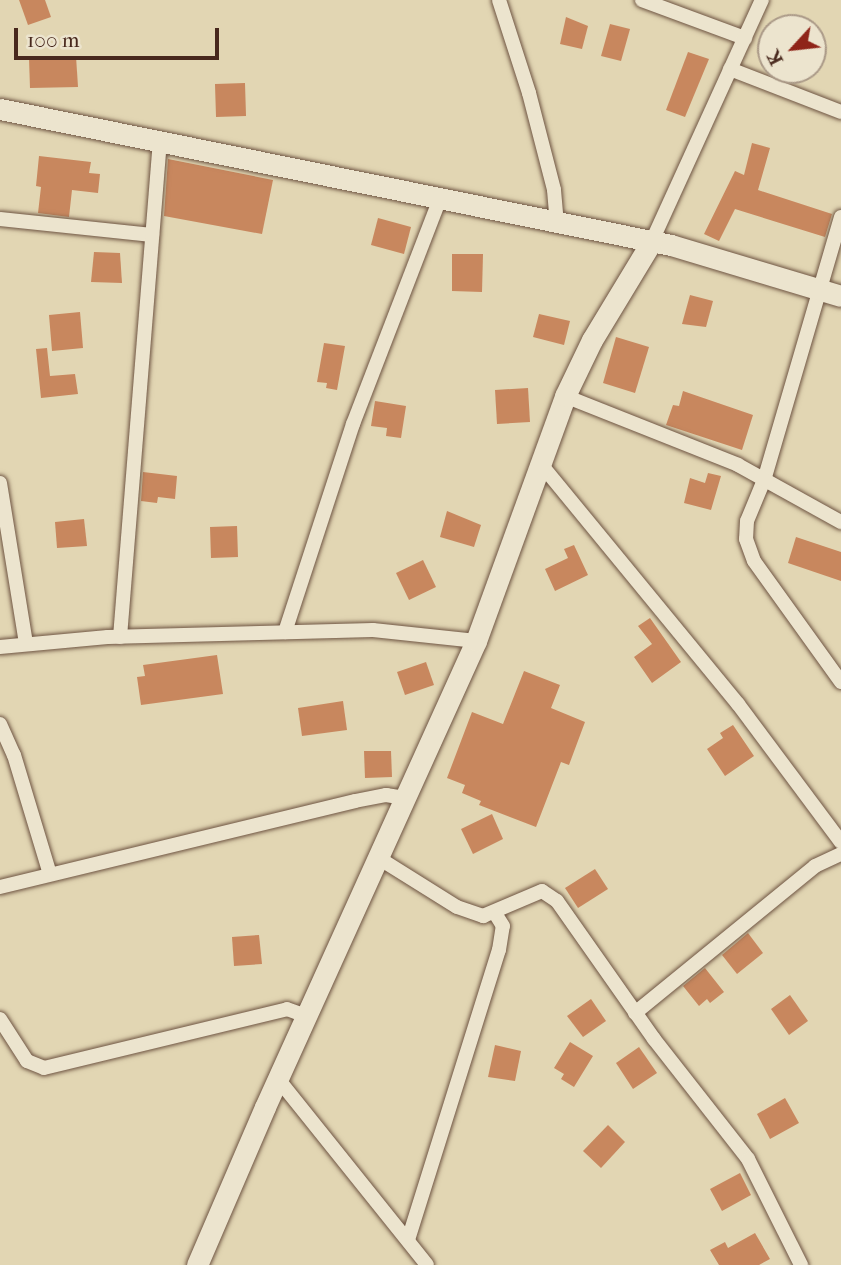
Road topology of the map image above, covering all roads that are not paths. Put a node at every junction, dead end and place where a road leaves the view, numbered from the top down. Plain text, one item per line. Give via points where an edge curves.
1 (499, 0) edge
2 (642, 0) edge
3 (762, 0) edge
4 (745, 38) junction
5 (730, 69) junction
6 (0, 109) edge
7 (841, 112) edge
8 (160, 142) junction
9 (439, 198) junction
10 (841, 217) edge
11 (0, 219) edge
12 (557, 222) junction
13 (152, 235) junction
14 (652, 241) junction
15 (831, 293) edge
16 (565, 396) junction
17 (540, 463) junction
18 (764, 480) junction
19 (0, 483) edge
20 (841, 522) edge
21 (285, 632) junction
22 (120, 637) junction
23 (476, 640) junction
24 (26, 645) junction
25 (0, 647) edge
26 (841, 682) edge
27 (0, 724) edge
28 (405, 798) junction
29 (841, 842) edge
30 (841, 854) edge
31 (377, 857) junction
32 (50, 874) junction
33 (0, 887) edge
34 (495, 913) junction
35 (635, 1013) junction
36 (306, 1016) junction
37 (0, 1019) edge
38 (278, 1079) junction
39 (408, 1240) junction
40 (798, 1264) edge
41 (197, 1265) edge
42 (427, 1265) edge

1 - 12 street via 554,190
2 - 4 street
3 - 4 street
4 - 5 street
5 - 7 street
5 - 14 street
6 - 8 street
8 - 9 street
8 - 13 street
9 - 12 street
9 - 21 street via 354,424
10 - 15 street
11 - 13 street
12 - 14 street
13 - 22 street
14 - 15 street
14 - 16 street via 592,340
15 - 18 street
16 - 17 street
16 - 18 street via 738,465
17 - 23 street
17 - 29 street via 738,704
18 - 20 street
18 - 26 street via 747,521 746,539 754,561
19 - 24 street
21 - 22 street
21 - 23 street via 373,630
22 - 24 street
23 - 28 street
24 - 25 street
27 - 32 street
28 - 31 street
28 - 32 street via 386,795 355,801
30 - 35 street via 815,866
31 - 34 street via 457,907 483,916
31 - 36 street
32 - 33 street
34 - 35 street via 542,891 557,901
34 - 39 street via 503,926 499,950
35 - 40 street via 748,1159
36 - 37 street via 287,1009 44,1068 27,1061
36 - 38 street
38 - 39 street
38 - 41 street
39 - 42 street

